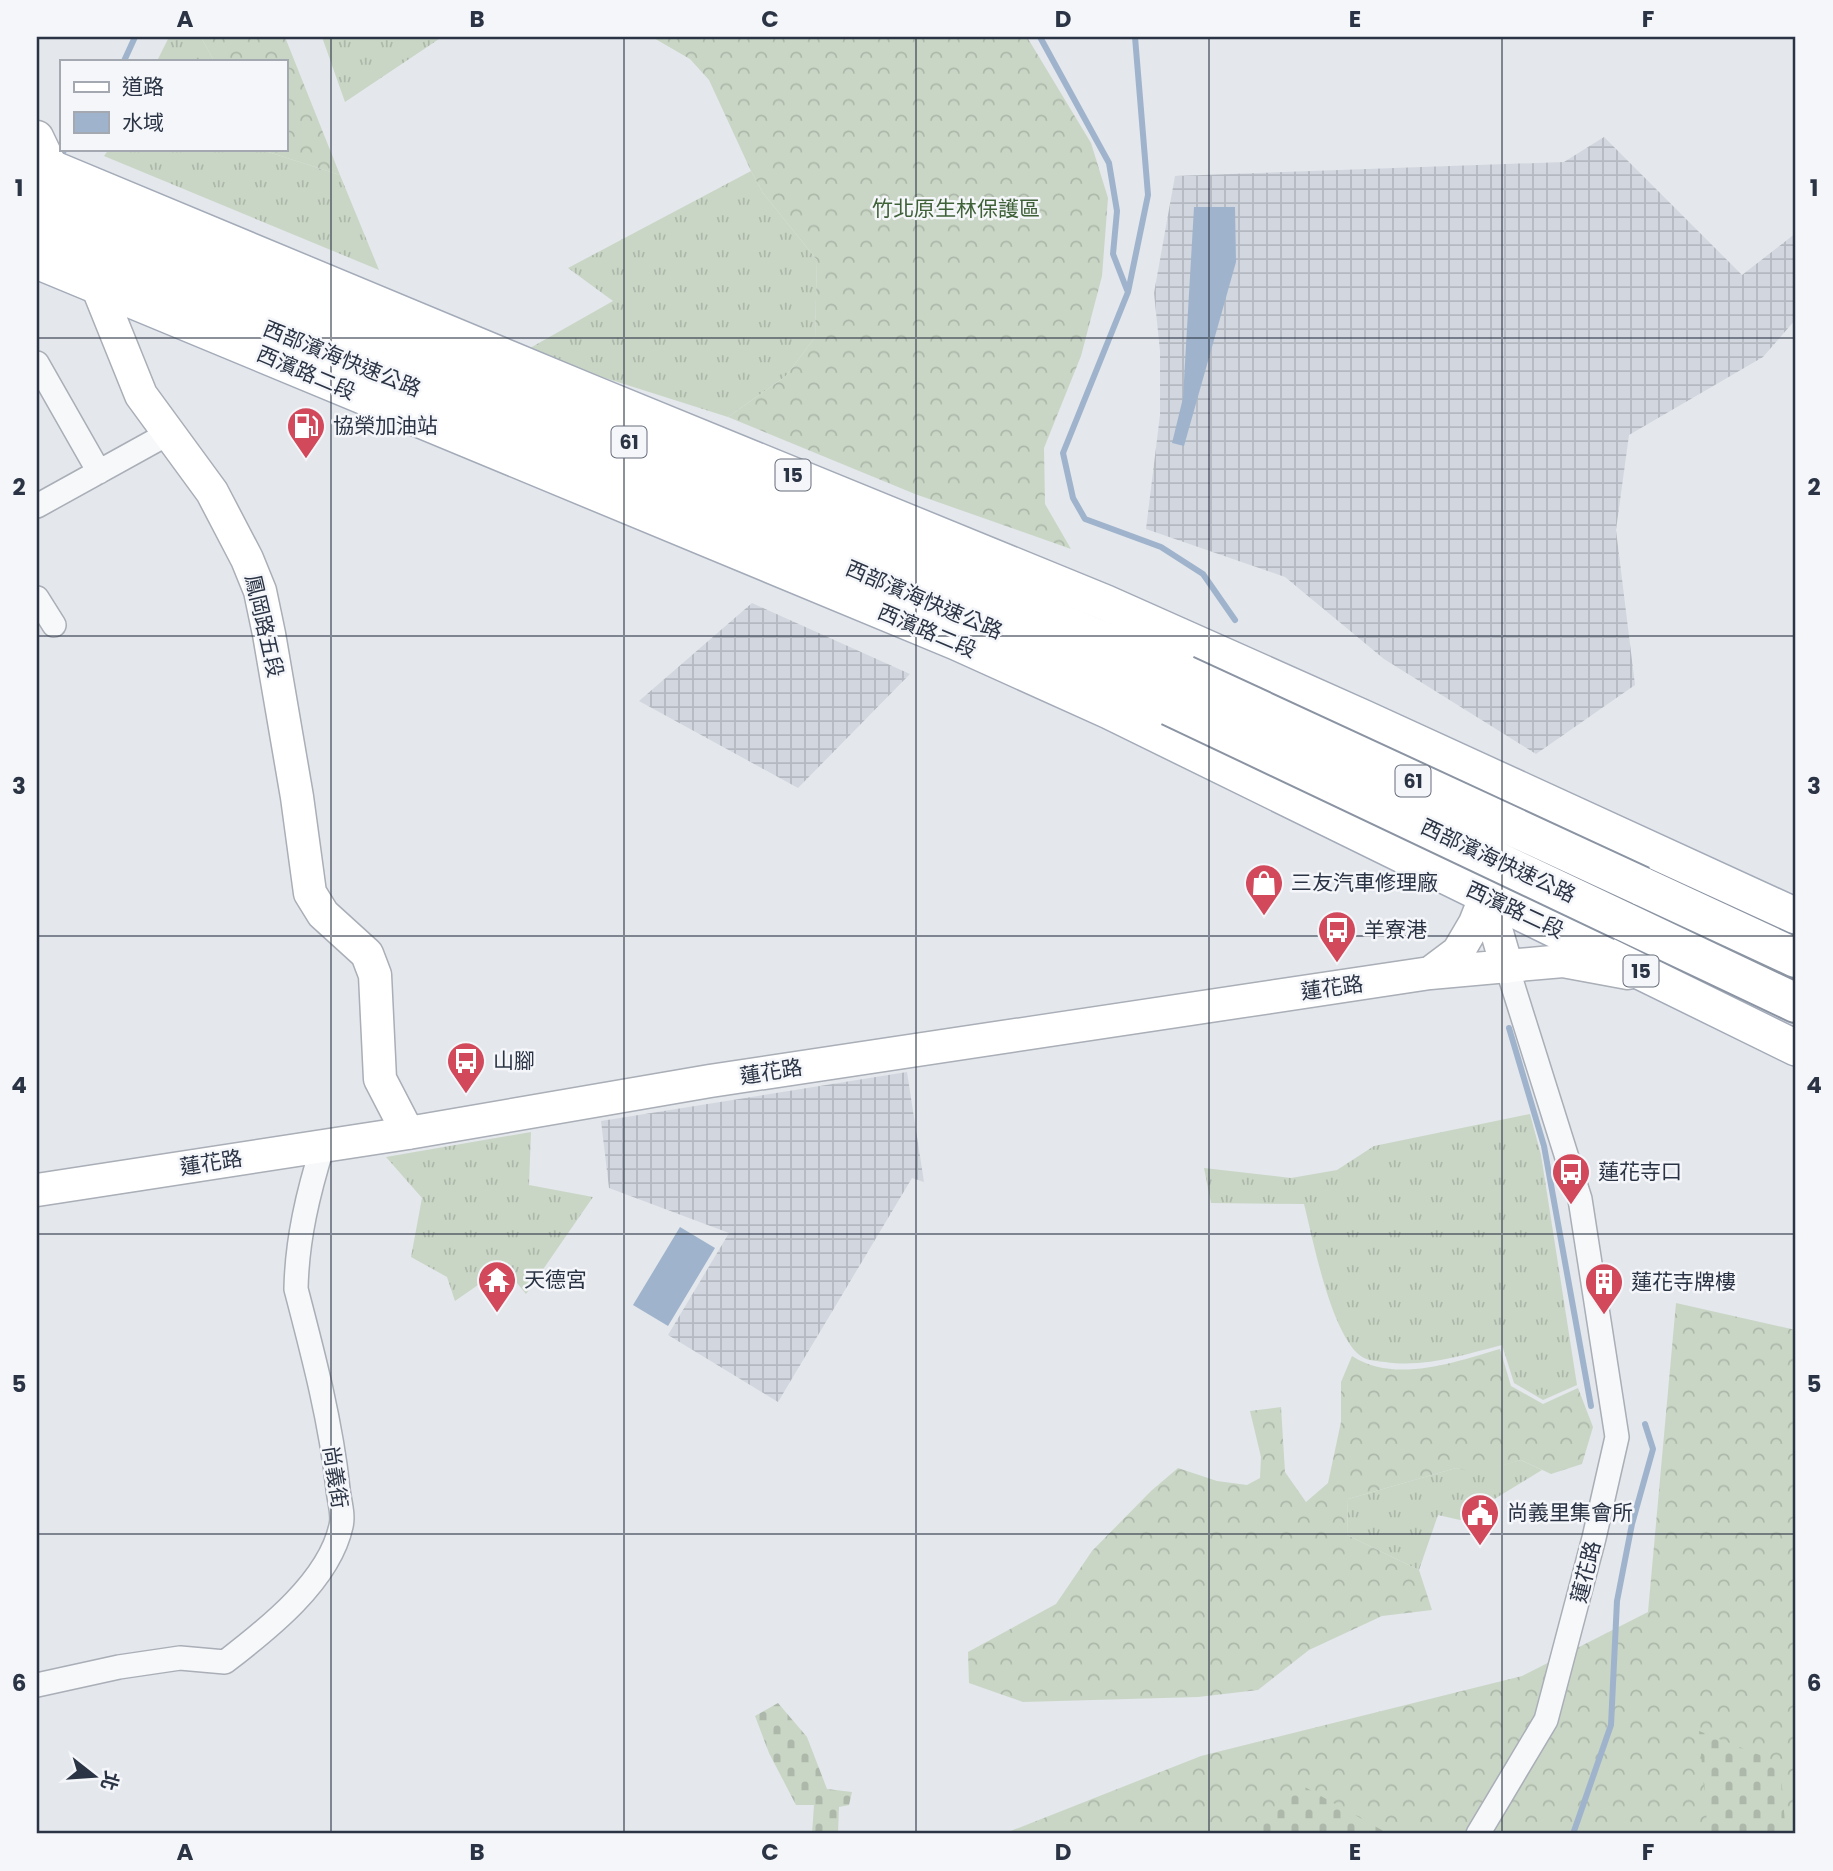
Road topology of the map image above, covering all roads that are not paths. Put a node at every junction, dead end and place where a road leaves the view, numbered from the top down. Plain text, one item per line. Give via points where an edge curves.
1 (37, 137) edge
2 (42, 176) edge
3 (72, 211) junction
4 (37, 232) edge
5 (37, 261) edge
6 (90, 269) junction
7 (37, 363) edge
8 (169, 433) junction
9 (99, 472) junction
10 (37, 506) edge
11 (37, 598) edge
12 (54, 625) dead end
13 (1177, 691) junction
14 (1528, 793) junction
15 (1486, 895) junction
16 (1796, 916) edge
17 (1796, 958) edge
18 (1507, 967) junction
19 (1430, 973) junction
20 (1657, 978) junction
21 (1796, 1003) edge
22 (1796, 1048) edge
23 (408, 1133) junction
24 (323, 1145) junction
25 (37, 1190) edge
26 (37, 1685) edge
27 (1478, 1834) edge

1 - 2 street
2 - 3 highway, 西部濱海快速公路 / 61
2 - 14 main road, 15 via 587,391 1105,603
3 - 6 street, 鳳岡路五段
3 - 13 highway, 西部濱海快速公路 / 61
4 - 6 highway, 西部濱海快速公路 / 61
5 - 6 main road, 西濱路二段 / 15
6 - 8 street, 鳳岡路五段 via 142,395
6 - 13 highway, 西部濱海快速公路 / 61 via 851,569
6 - 15 main road, 西濱路二段 / 15 via 956,642 1109,711
7 - 9 street
8 - 9 street
8 - 23 street, 鳳岡路五段 via 212,492 260,591 298,797 310,893 323,914 367,954 376,975 380,1079
9 - 10 street
11 - 12 street
13 - 17 highway, 西部濱海快速公路 / 61, bridge via 1641,886
13 - 21 highway, 西部濱海快速公路 / 61, bridge via 1623,920
14 - 15 street
14 - 16 main road, 15
15 - 18 street, 蓮花路
15 - 19 street via 1458,953
15 - 20 main road, 西濱路二段 / 15
18 - 19 street, 蓮花路
18 - 20 street via 1563,961
18 - 27 street, 蓮花路 via 1580,1199 1617,1437 1546,1720
19 - 23 street, 蓮花路 via 710,1081
20 - 22 main road, 西濱路二段 / 15
23 - 24 street, 蓮花路
24 - 25 street, 蓮花路
24 - 26 street, 尚義街 via 306,1198 296,1289 336,1469 342,1524 331,1553 272,1625 225,1662 180,1658

